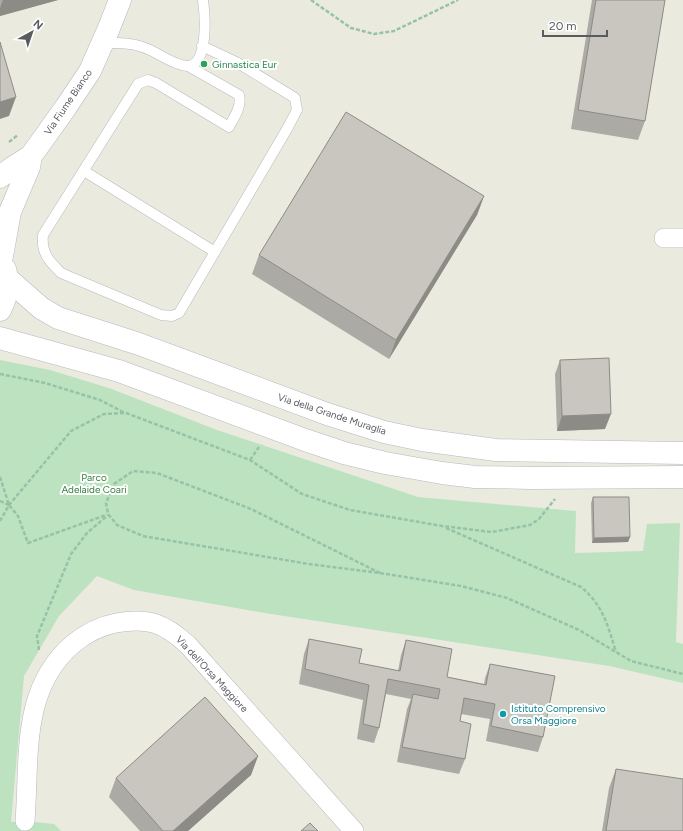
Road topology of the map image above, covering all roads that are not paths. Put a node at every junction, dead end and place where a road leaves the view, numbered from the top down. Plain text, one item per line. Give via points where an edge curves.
1 (120, 0) edge
2 (203, 0) edge
3 (102, 44) junction
4 (202, 46) junction
5 (188, 66) junction
6 (31, 156) junction
7 (84, 171) junction
8 (0, 177) edge
9 (664, 238) dead end
10 (683, 238) edge
11 (215, 252) junction
12 (1, 255) edge
13 (8, 279) junction
14 (0, 310) edge
15 (0, 338) edge
16 (683, 453) edge
17 (683, 477) edge
18 (25, 821) dead end
19 (354, 831) edge

1 - 3 street, Via Fiume Bianco
2 - 4 lane via 205,22
3 - 5 lane via 140,46
3 - 6 street, Via Fiume Bianco via 90,71
4 - 5 lane via 200,56
4 - 11 lane via 238,63 295,98 297,110
5 - 7 lane via 239,95 241,102 228,127 148,80 138,84
6 - 8 street
6 - 12 street via 10,212
7 - 11 lane
7 - 11 lane via 43,235 42,246 51,264 61,273 161,315 172,316 179,313
9 - 10 street
12 - 13 street
13 - 14 street via 5,300
13 - 16 street, Via della Grande Muraglia via 41,308 58,318 384,432 496,450
15 - 17 street via 118,371 339,451 414,469 494,477
18 - 19 street, Via dell'Orsa Maggiore via 31,717 39,692 54,663 78,640 94,630 111,624 144,621 169,629 192,649

